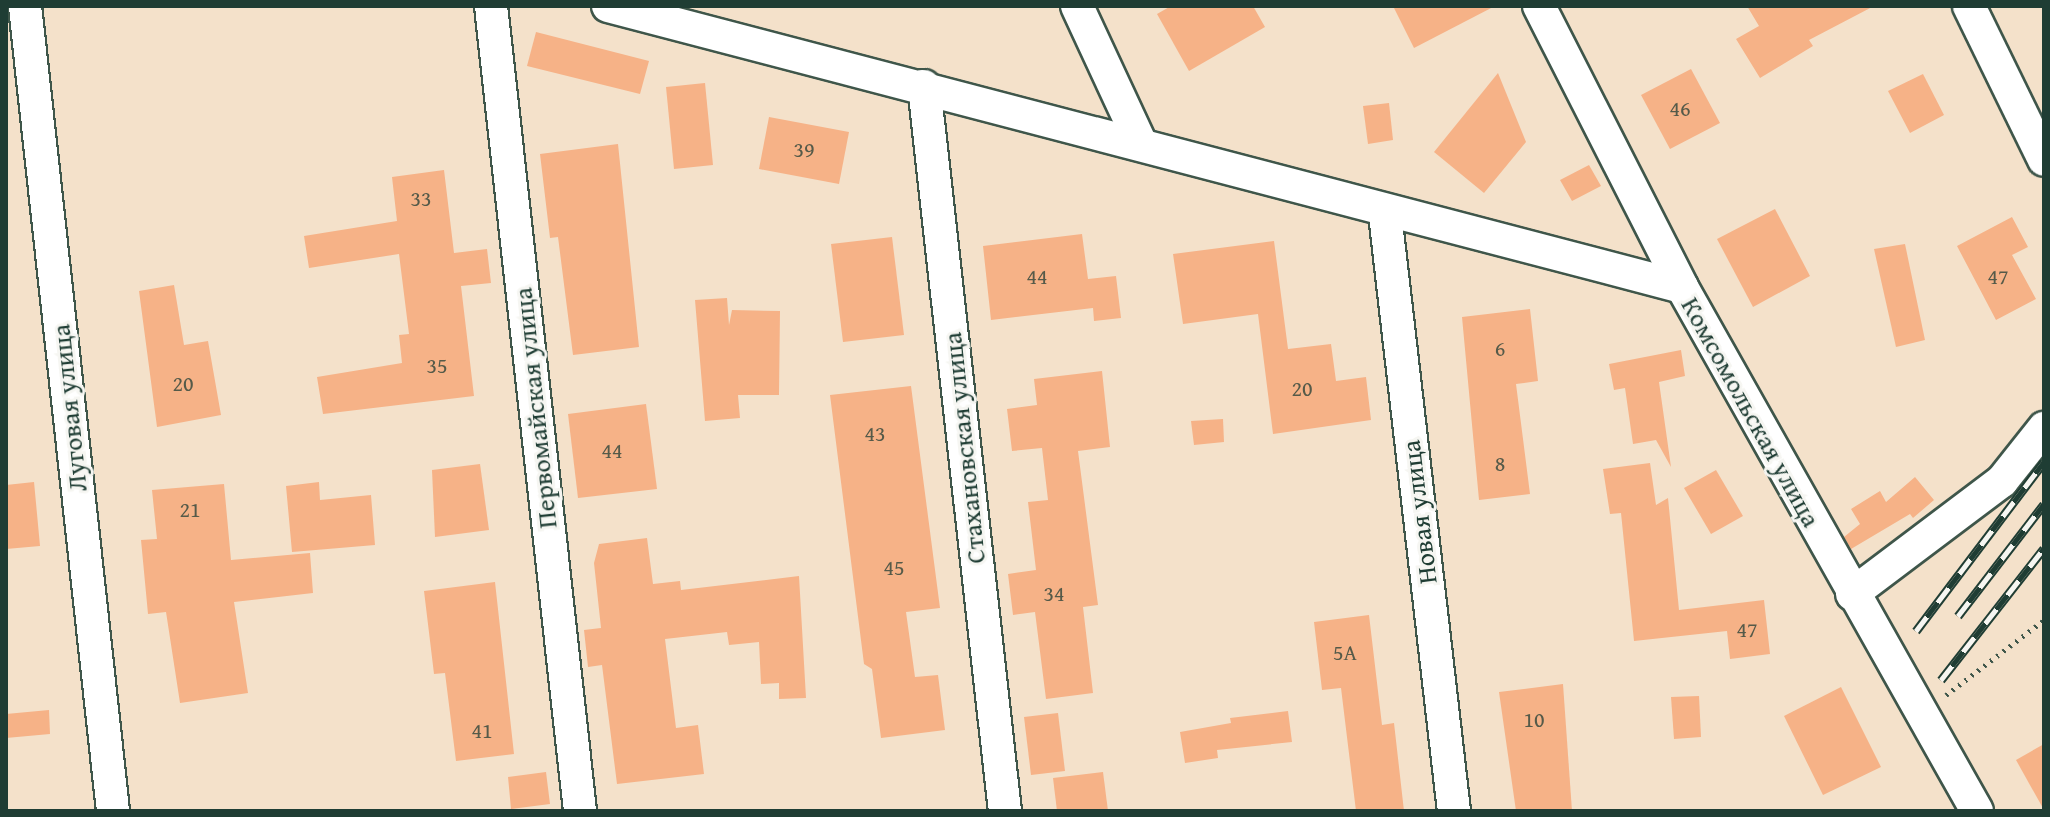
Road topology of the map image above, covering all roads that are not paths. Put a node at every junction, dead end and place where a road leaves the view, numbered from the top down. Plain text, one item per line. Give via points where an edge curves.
1 (25, 6) edge
2 (491, 6) edge
3 (608, 6) edge
4 (1077, 6) edge
5 (1539, 6) edge
6 (1969, 6) edge
7 (924, 86) junction
8 (1140, 142) junction
9 (2044, 160) edge
10 (1385, 214) junction
11 (1682, 287) junction
12 (2044, 428) edge
13 (1852, 594) junction
14 (113, 811) edge
15 (580, 811) edge
16 (1005, 811) edge
17 (1454, 811) edge
18 (1977, 811) edge

1 - 14 street, Луговая улица
2 - 15 street, Первомайская улица
3 - 7 street
4 - 8 street
5 - 11 street, Комсомольская улица
6 - 9 street
7 - 8 street
7 - 16 street, Стахановская улица
8 - 10 street
10 - 11 street
10 - 17 street, Новая улица
11 - 13 street, Комсомольская улица
12 - 13 street via 2002,481
13 - 18 street, Комсомольская улица

